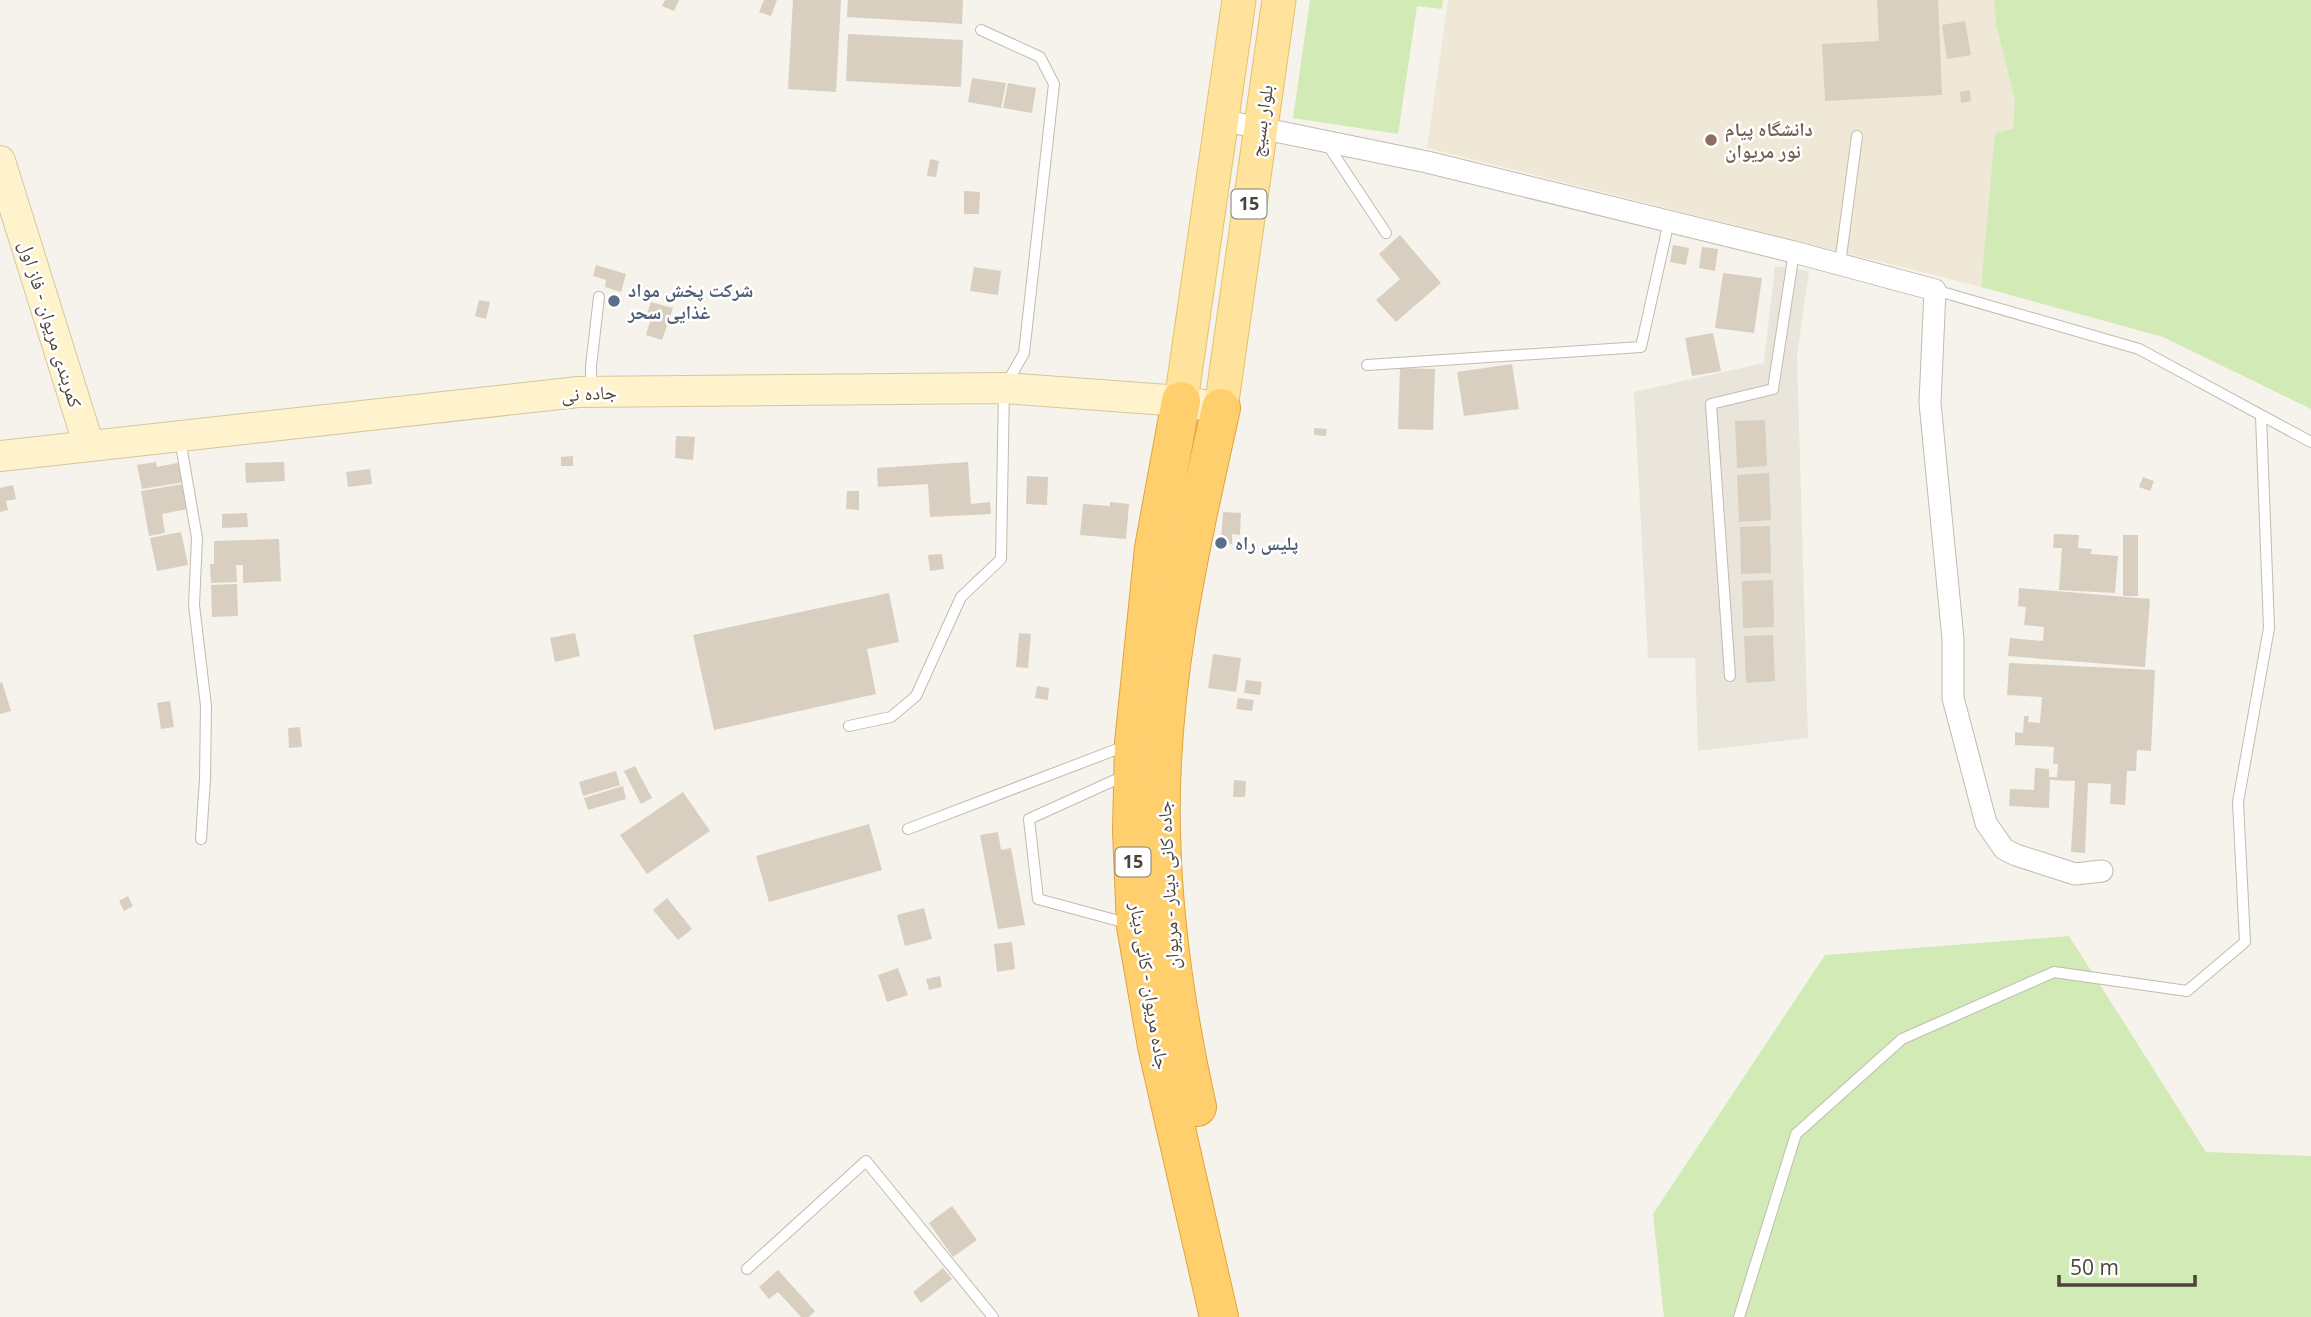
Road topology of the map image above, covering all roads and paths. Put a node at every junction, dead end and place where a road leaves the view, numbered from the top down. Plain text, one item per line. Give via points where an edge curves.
1 (1239, 0) edge
2 (1279, 0) edge
3 (981, 30) dead end
4 (1222, 120) junction
5 (1260, 128) junction
6 (1857, 136) dead end
7 (1326, 142) junction
8 (0, 161) edge
9 (1669, 221) junction
10 (1386, 233) dead end
11 (1794, 252) junction
12 (1840, 264) junction
13 (1935, 290) junction
14 (599, 297) dead end
15 (1367, 365) dead end
16 (1004, 388) junction
17 (591, 392) junction
18 (1181, 401) junction
19 (1221, 408) junction
20 (2261, 416) junction
21 (180, 436) junction
22 (2311, 442) edge
23 (89, 446) junction
24 (0, 456) edge
25 (1730, 676) dead end
26 (849, 726) dead end
27 (1133, 758) junction
28 (908, 829) dead end
29 (201, 839) dead end
30 (2102, 871) dead end
31 (1136, 926) junction
32 (747, 1269) dead end
33 (993, 1317) edge
34 (1219, 1317) edge
35 (1245, 1317) edge
36 (1740, 1317) edge

1 - 4 main road, بلوار بسیج / 15
2 - 5 main road, بلوار بسیج / 15
3 - 16 lane via 1040,57 1054,85 1024,354
4 - 5 street
4 - 18 main road, بلوار بسیج / 15
5 - 7 street
5 - 19 main road, بلوار بسیج / 15
6 - 12 lane
7 - 9 street
7 - 10 lane
8 - 23 main road, کمربندی مریوان - فاز اول
9 - 11 street
9 - 15 lane via 1641,347
11 - 12 street
11 - 25 lane via 1773,389 1711,404
12 - 13 street
13 - 20 lane via 2139,349
13 - 30 street via 1930,403 1953,639 1953,698 1986,823 2004,849 2017,855 2075,874
14 - 17 lane
16 - 17 main road, جاده نی
16 - 18 main road, جاده نی
16 - 26 lane via 1001,559 961,597 916,696 891,716
17 - 21 main road, جاده نی
18 - 19 main road, جاده نی
18 - 27 highway, جاده مریوان - کانی دینار / 15 via 1154,548
19 - 35 highway, جاده کانی دینار - مریوان / 15 via 1184,580 1164,728 1161,833 1171,968
20 - 22 lane
20 - 36 lane via 2269,628 2238,802 2245,942 2187,991 2054,972 1902,1039 1796,1134
21 - 23 main road, جاده نی
21 - 29 lane via 197,538 194,605 206,706
23 - 24 main road, جاده نی
27 - 28 lane
27 - 31 highway, جاده مریوان - کانی دینار / 15
27 - 31 lane via 1029,820 1038,899
31 - 34 highway, جاده مریوان - کانی دینار / 15 via 1157,1046
32 - 33 lane via 866,1161

